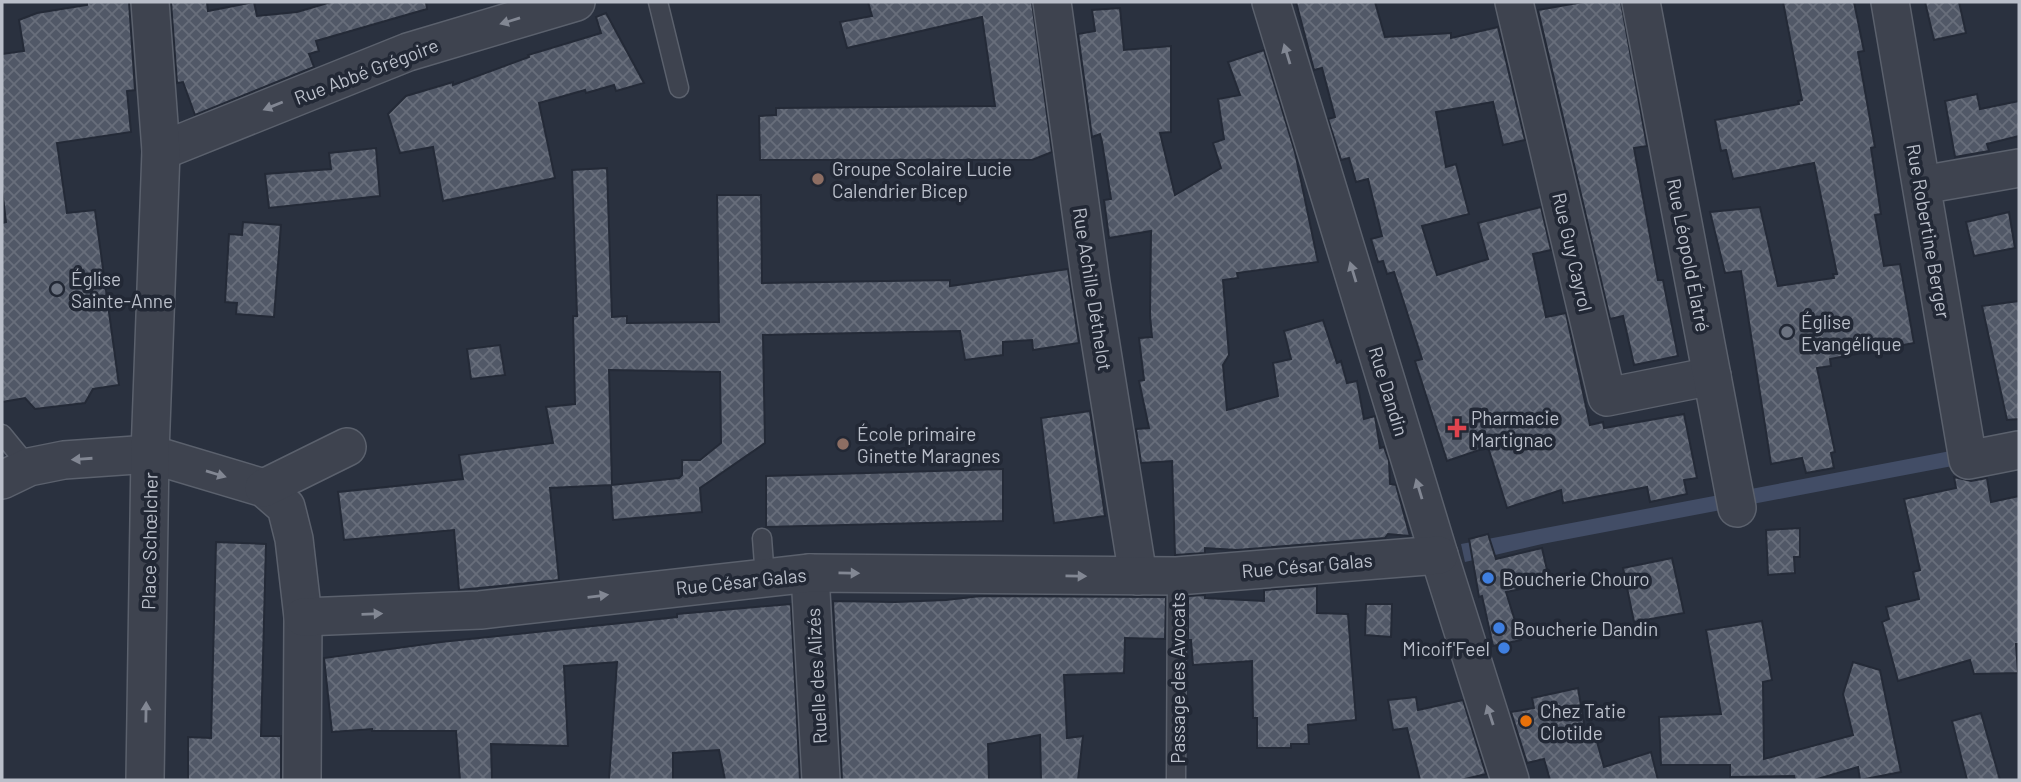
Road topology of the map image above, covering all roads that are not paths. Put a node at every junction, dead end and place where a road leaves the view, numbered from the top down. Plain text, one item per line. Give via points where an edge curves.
1 (150, 2) edge
2 (576, 2) edge
3 (658, 2) edge
4 (1052, 2) edge
5 (1271, 2) edge
6 (1514, 2) edge
7 (1642, 2) edge
8 (1890, 2) edge
9 (679, 88) dead end
10 (161, 151) junction
11 (2019, 168) edge
12 (1922, 185) junction
13 (1712, 376) junction
14 (2, 434) edge
15 (346, 447) dead end
16 (2019, 450) edge
17 (150, 454) junction
18 (15, 473) edge
19 (264, 488) junction
20 (1737, 508) dead end
21 (762, 538) dead end
22 (1439, 555) junction
23 (810, 573) junction
24 (1138, 576) junction
25 (1177, 576) junction
26 (765, 578) junction
27 (303, 617) junction
28 (145, 780) edge
29 (302, 780) edge
30 (821, 780) edge
31 (1176, 780) edge
32 (1510, 780) edge

1 - 10 street
2 -> 10 street, Rue Abbé Grégoire via 408,52
3 - 9 lane
4 - 24 street, Rue Achille Déthelot
22 -> 5 street, Rue Dandin
6 - 13 street, Rue Guy Cayrol via 1607,397
7 - 13 street, Rue Léopold Élatré
8 - 12 street, Rue Robertine Berger
10 - 17 street
11 - 12 street
12 - 16 street, Rue Robertine Berger via 1968,460
13 - 20 street, Rue Léopold Élatré
14 - 18 lane
15 - 19 street
17 -> 18 street, Place Schœlcher via 64,460
17 -> 19 street
28 -> 17 street, Place Schœlcher
19 - 27 street via 286,507
21 - 26 lane
22 - 25 street, Rue César Galas
32 -> 22 street, Rue Dandin
23 -> 24 street, Rue César Galas
23 - 26 street, Rue César Galas
23 - 30 street, Ruelle des Alizés
24 - 25 street, Rue César Galas
25 - 31 lane, Passage des Avocats
27 -> 26 street, Rue César Galas via 480,610
27 - 29 street

